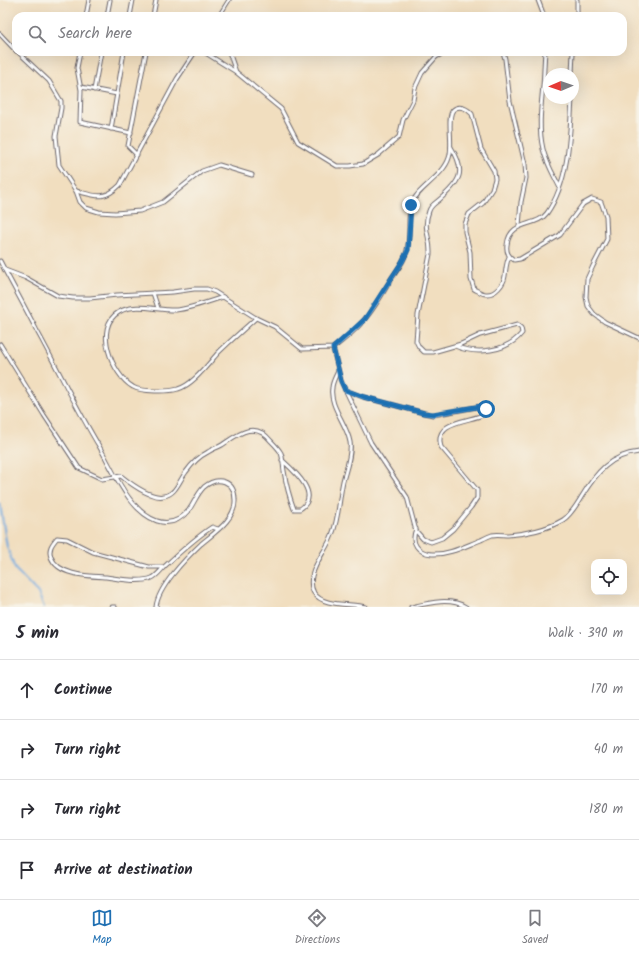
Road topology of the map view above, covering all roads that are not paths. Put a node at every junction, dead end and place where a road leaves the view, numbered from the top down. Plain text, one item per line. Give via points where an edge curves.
1 (89, 0) edge
2 (110, 0) edge
3 (133, 0) edge
4 (156, 0) edge
5 (229, 0) edge
6 (538, 0) edge
7 (577, 0) edge
8 (87, 12) edge
9 (108, 12) edge
10 (131, 12) edge
11 (154, 12) edge
12 (222, 12) edge
13 (542, 12) edge
14 (577, 12) edge
15 (0, 34) edge
16 (12, 46) edge
17 (22, 56) edge
18 (79, 56) edge
19 (100, 56) edge
20 (123, 56) edge
21 (145, 56) edge
22 (192, 56) edge
23 (210, 56) edge
24 (230, 56) edge
25 (438, 56) edge
26 (504, 56) edge
27 (545, 56) edge
28 (574, 56) edge
29 (573, 68) edge
30 (236, 72) junction
31 (81, 87) junction
32 (94, 90) junction
33 (117, 94) junction
34 (572, 104) edge
35 (111, 128) junction
36 (131, 132) junction
37 (451, 147) junction
38 (137, 155) junction
39 (252, 176) dead end
40 (560, 186) junction
41 (76, 191) junction
42 (519, 226) junction
43 (509, 257) junction
44 (0, 261) edge
45 (5, 270) junction
46 (154, 293) junction
47 (223, 297) junction
48 (158, 308) junction
49 (256, 318) junction
50 (639, 338) edge
51 (0, 344) edge
52 (455, 346) junction
53 (333, 348) junction
54 (338, 371) junction
55 (345, 390) junction
56 (639, 452) edge
57 (282, 460) junction
58 (116, 476) junction
59 (218, 529) junction
60 (416, 529) junction
61 (164, 567) junction
62 (112, 607) edge
63 (115, 607) edge
64 (156, 607) edge
65 (366, 607) edge
66 (411, 607) edge
67 (466, 607) edge

1 - 8 lane
2 - 9 lane
3 - 10 lane
4 - 11 lane
5 - 12 lane
6 - 13 lane
7 - 14 lane
15 - 16 lane
17 - 41 lane via 49,81 61,101 56,136 60,165
18 - 31 lane via 77,68
19 - 32 lane
20 - 33 lane
21 - 36 lane
22 - 38 lane via 177,79
23 - 30 lane
24 - 30 lane
25 - 30 lane via 422,73 399,137 378,155 362,164 350,166 337,166 298,142 281,109
26 - 42 lane via 510,101 525,164 526,178
27 - 40 lane via 541,134 543,149
28 - 29 lane
31 - 32 lane
31 - 35 lane via 80,122
32 - 33 lane
33 - 35 lane
34 - 40 lane via 570,135
35 - 36 lane
36 - 38 lane via 128,146
37 - 43 lane via 452,112 459,108 468,110 474,121 481,149 494,171 492,189 483,203 469,214 465,224 474,289 485,294 492,294 497,290 505,277
37 - 52 lane via 461,168 449,191 429,208 426,219 430,254 418,315 416,341 424,352
37 - 53 lane via 444,168 411,205 408,250 402,262 365,319
38 - 41 lane via 112,194 103,196
39 - 41 lane via 219,165 202,171 163,202 140,212 99,212 86,208 80,202
40 - 42 lane via 545,215
42 - 43 lane via 512,231 508,239 506,250
43 - 50 lane via 514,260 520,259 560,235 584,204 592,199 601,202 606,216 607,239 587,279 588,306 594,314
44 - 45 lane
45 - 46 lane via 26,278 58,296 90,298
45 - 58 lane via 83,419
46 - 47 lane via 207,289
46 - 48 lane
47 - 48 lane via 177,310
47 - 49 lane
48 - 49 lane via 132,308 119,312 109,322 107,330 109,355 119,372 133,387 143,390 178,389 192,380
49 - 53 lane via 275,327 302,349
51 - 58 lane via 79,468 102,479
52 - 52 lane via 508,326 517,325 521,328 522,333 518,338 501,348 471,351
53 - 54 lane
54 - 55 lane
54 - 65 lane via 332,387 332,400 348,432 351,444 336,520 332,534 316,564 311,586 320,599 329,603
55 - 60 lane via 370,442 407,497
55 - 60 lane via 429,414 482,406 486,409 485,414 480,417 445,428 439,440 441,447 476,490 477,498 453,529 442,538 431,542 423,539
56 - 60 lane via 609,462 598,472 576,506 564,519 549,526 528,532 492,535 451,552 437,554 419,550 414,542
57 - 57 lane via 298,474 307,489 309,498 306,505 300,509 294,509 289,496
57 - 58 lane via 281,453 268,437 256,430 247,430 207,453 186,473 172,493 163,497 149,494 121,476
58 - 59 lane via 134,504 148,518 160,522 182,516 209,484 219,480 227,483 233,489 234,507 228,520
59 - 61 lane via 212,527 204,532
59 - 64 lane via 190,555 164,586
61 - 61 lane via 149,567 93,552 67,539 57,538 51,544 50,554 53,562 80,575 146,580 153,578
62 - 63 lane
66 - 67 lane via 433,602 456,603

